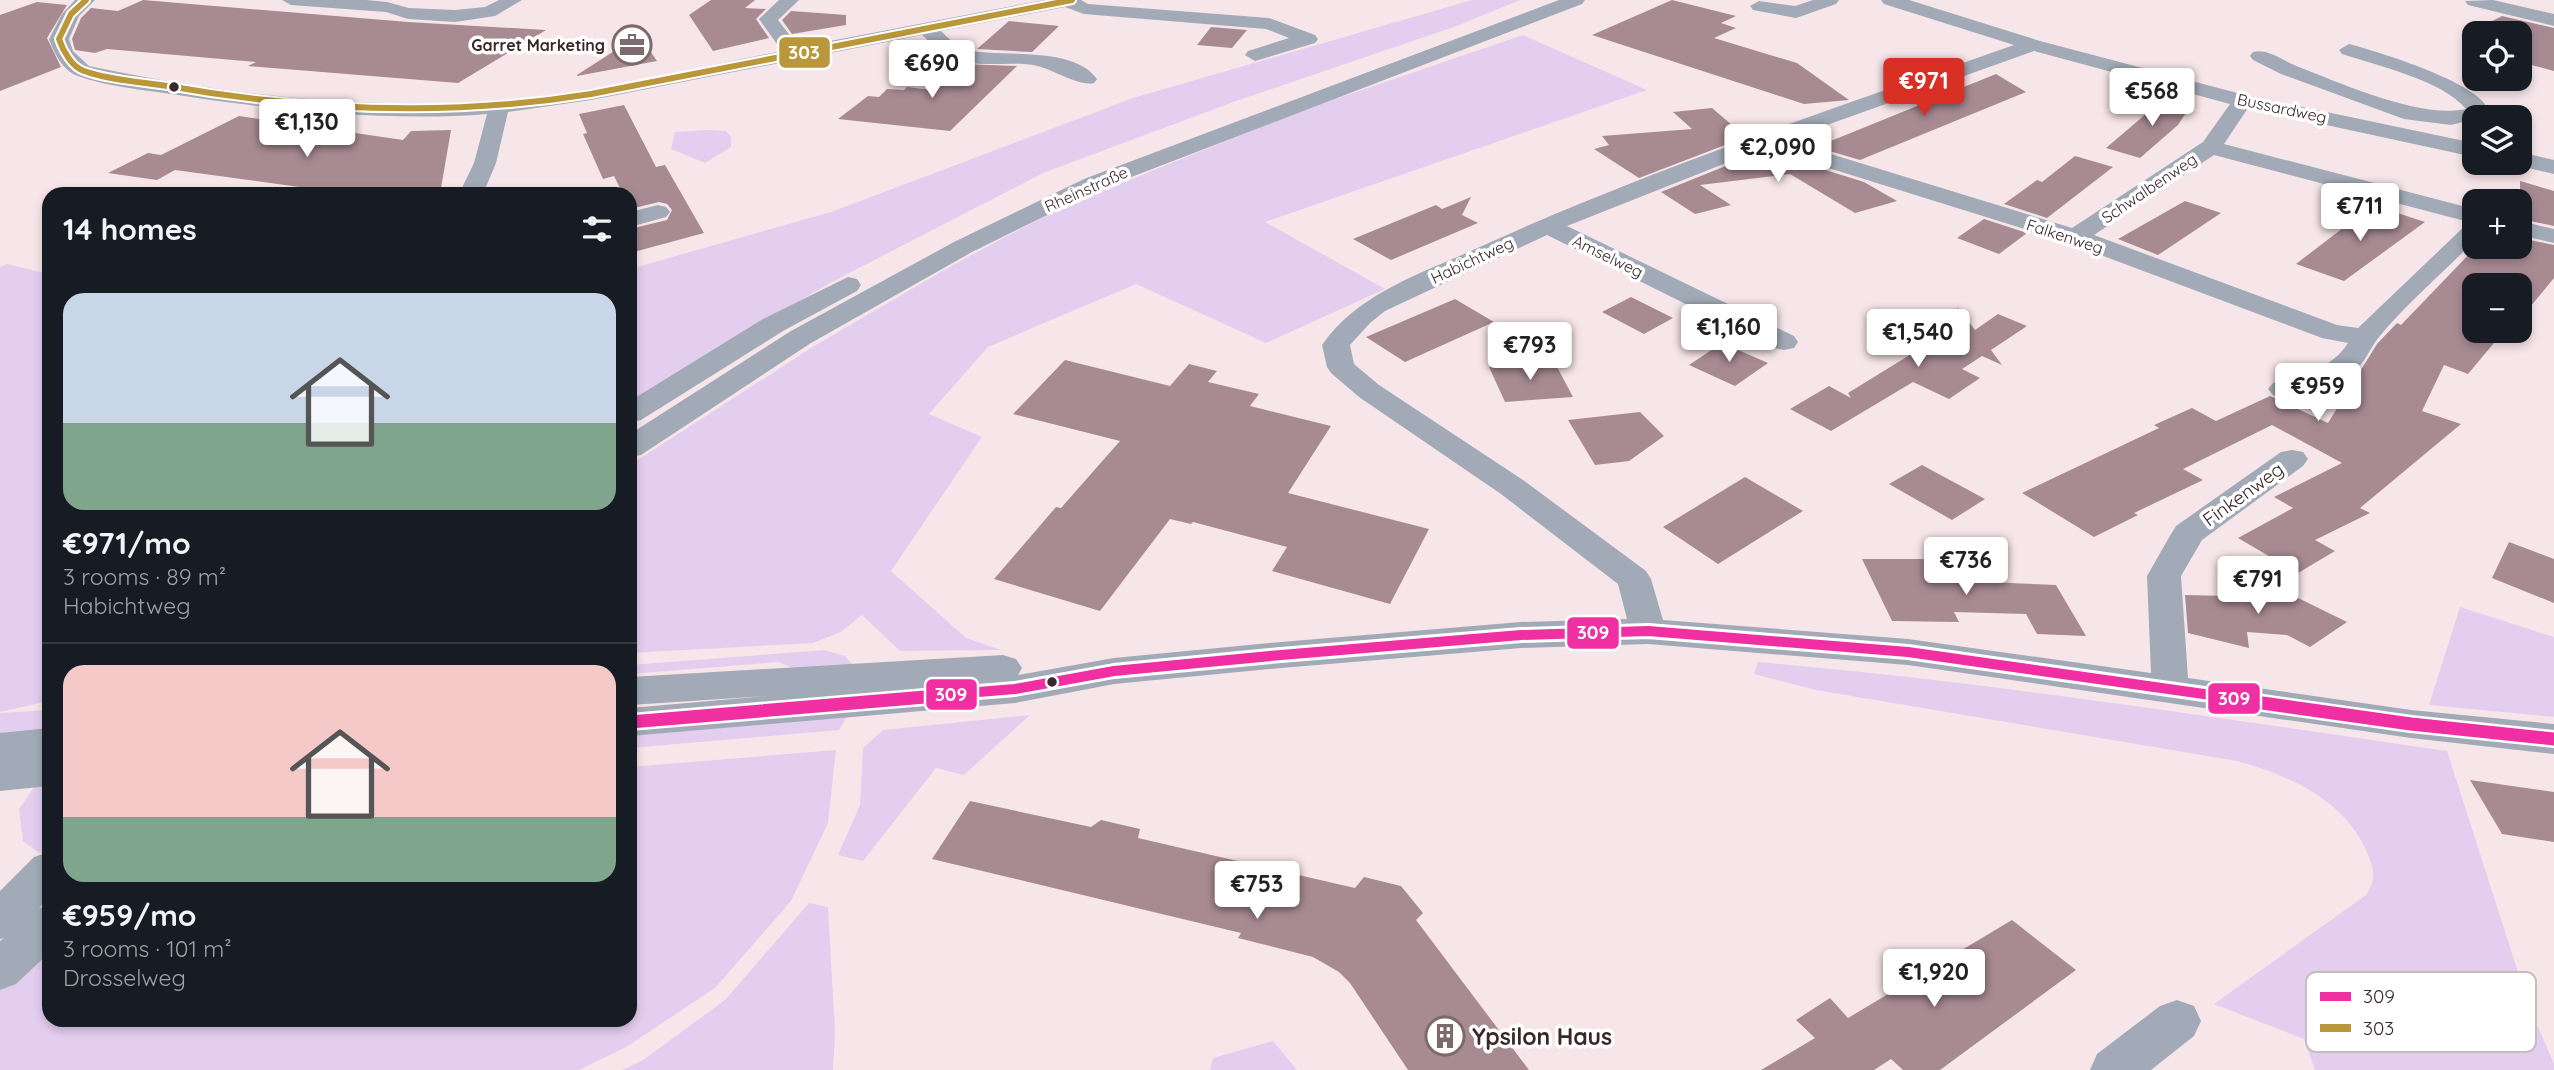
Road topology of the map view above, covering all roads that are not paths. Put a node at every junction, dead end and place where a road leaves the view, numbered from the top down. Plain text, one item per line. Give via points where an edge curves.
1 (86, 0) edge
2 (291, 0) edge
3 (513, 0) edge
4 (790, 0) edge
5 (1535, 0) edge
6 (1576, 0) edge
7 (1829, 0) edge
8 (1890, 0) edge
9 (1061, 1) edge
10 (2474, 1) edge
11 (1759, 6) dead end
12 (2554, 20) edge
13 (927, 29) junction
14 (2033, 45) junction
15 (2349, 50) dead end
16 (795, 55) junction
17 (1255, 55) dead end
18 (2260, 56) dead end
19 (1087, 79) dead end
20 (2243, 101) junction
21 (499, 107) junction
22 (1763, 141) junction
23 (2211, 146) junction
24 (2462, 147) edge
25 (2532, 162) edge
26 (2554, 167) edge
27 (474, 187) edge
28 (658, 212) dead end
29 (2462, 213) edge
30 (637, 218) edge
31 (1545, 225) junction
32 (2532, 231) edge
33 (2554, 236) edge
34 (2075, 237) junction
35 (2462, 240) edge
36 (2365, 337) junction
37 (1784, 342) dead end
38 (2283, 389) dead end
39 (637, 410) edge
40 (637, 443) edge
41 (2292, 459) dead end
42 (1648, 631) junction
43 (1114, 671) junction
44 (2171, 688) junction
45 (637, 691) edge
46 (637, 721) edge
47 (2554, 739) edge
48 (42, 744) edge
49 (0, 748) edge
50 (42, 772) edge
51 (0, 775) edge
52 (42, 877) edge
53 (0, 920) edge
54 (42, 930) edge
55 (0, 970) edge
56 (2178, 1021) dead end
57 (2114, 1070) edge

1 - 21 street via 71,14 59,39 73,64 98,76 223,96 342,107
2 - 3 street via 455,16 489,12
4 - 16 street via 768,19
5 - 39 street, Rheinstraße via 1069,175 773,325
6 - 40 street, Rheinstraße via 1092,184 963,247 801,337
7 - 11 street via 1796,12
8 - 14 street, Bussardweg
9 - 13 street
9 - 17 street via 1084,9 1269,24 1308,39
10 - 12 street
13 - 16 street
13 - 19 street via 964,56 1034,60
14 - 20 street, Bussardweg
14 - 22 street, Habichtweg
15 - 18 street via 2394,64 2464,96 2477,110 2451,119 2412,114
16 - 21 street
20 - 23 street, Schwalbenweg
20 - 24 street, Bussardweg
21 - 27 street
22 - 31 street, Habichtweg
22 - 34 street, Falkenweg
23 - 29 street
23 - 34 street, Schwalbenweg
25 - 26 street
28 - 30 street
31 - 37 street, Amselweg
31 - 42 street, Habichtweg via 1371,309 1343,332 1336,345 1337,356 1341,367 1368,391 1512,488 1634,579
32 - 33 street
34 - 36 street, Falkenweg via 2332,332
35 - 36 street
36 - 38 street via 2353,358 2338,370
41 - 44 street, Finkenweg via 2188,534 2164,576
42 - 43 street via 1521,635
42 - 44 street via 1908,652
43 - 45 street via 1008,668
43 - 46 street via 1015,689
44 - 47 street via 2411,724
48 - 49 street
50 - 51 street
52 - 53 street
54 - 55 street
56 - 57 street

